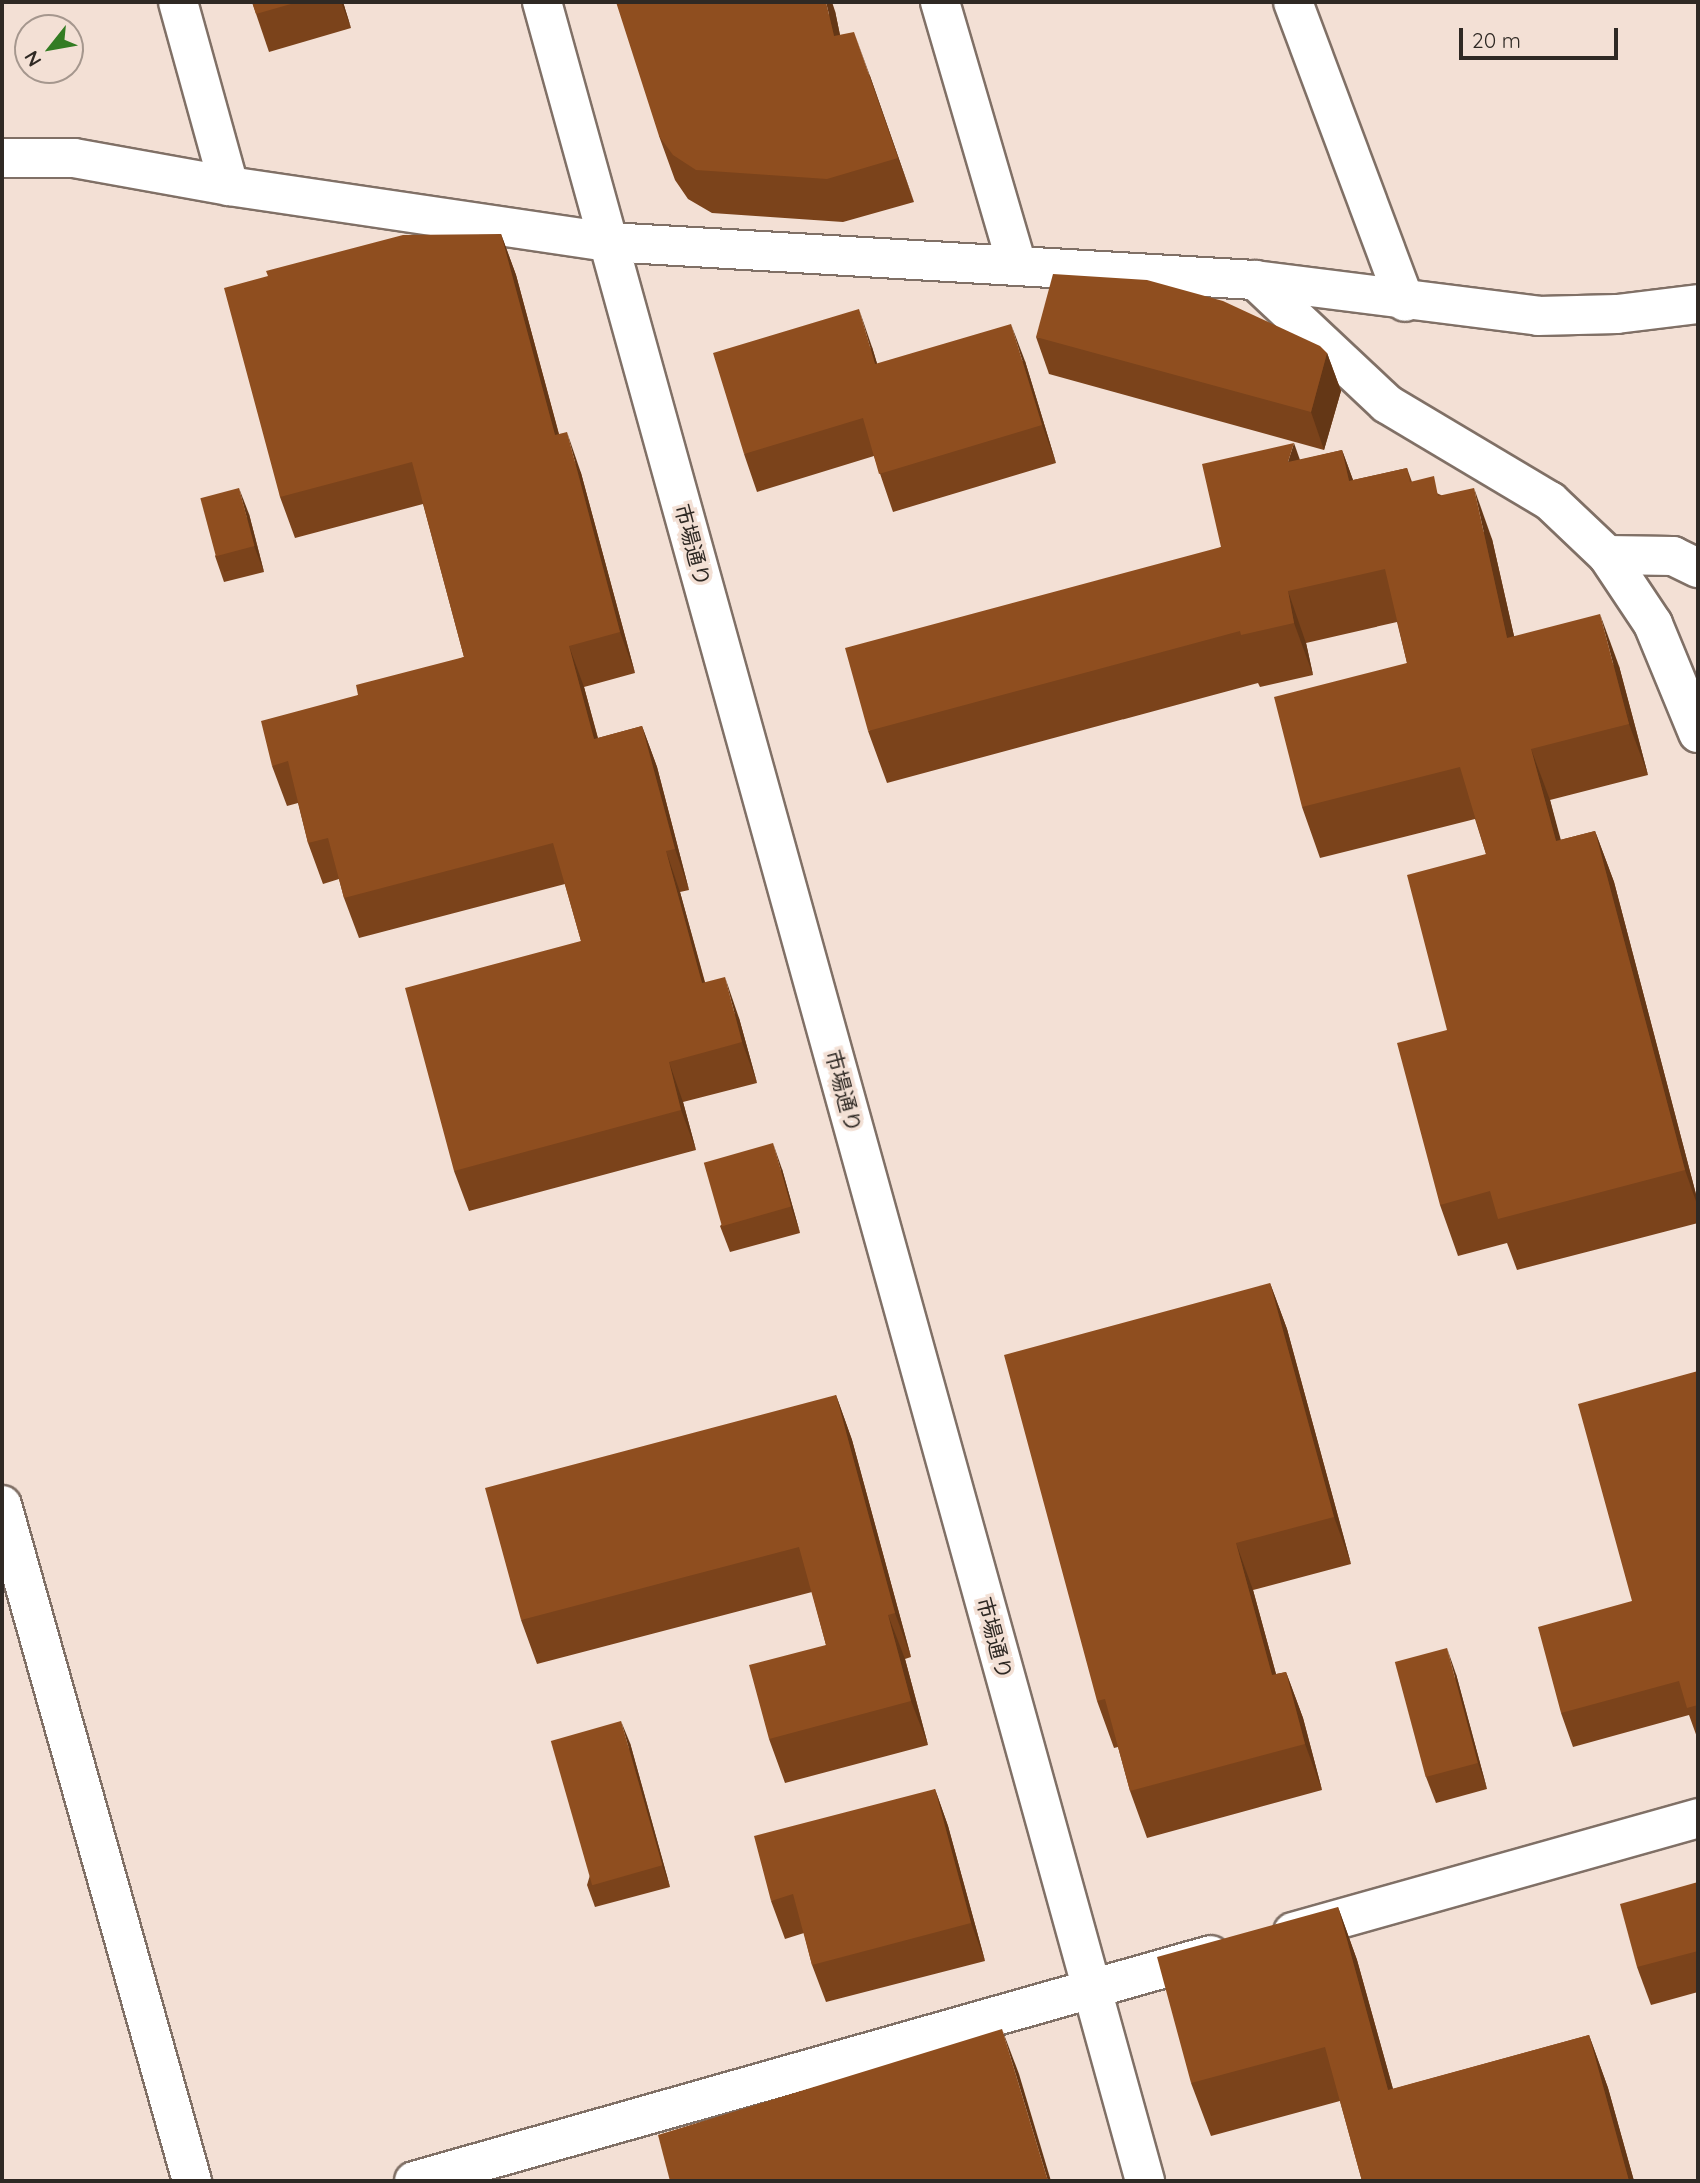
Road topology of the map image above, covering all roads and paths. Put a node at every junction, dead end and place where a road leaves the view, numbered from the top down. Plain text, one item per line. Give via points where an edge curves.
1 (178, 2) edge
2 (542, 2) edge
3 (940, 2) edge
4 (1293, 2) edge
5 (2, 158) edge
6 (229, 186) junction
7 (609, 242) junction
8 (1017, 266) junction
9 (1255, 280) junction
10 (1405, 302) junction
11 (1698, 304) edge
12 (1607, 555) junction
13 (1698, 568) edge
14 (1698, 733) edge
15 (2, 1505) edge
16 (1698, 1818) edge
17 (1092, 1989) junction
18 (192, 2181) edge
19 (414, 2181) edge
20 (1145, 2181) edge

1 - 6 street
2 - 7 street, 市場通り
3 - 8 street
4 - 10 street
5 - 6 street via 74,158
6 - 7 street
7 - 8 street
7 - 17 street, 市場通り
8 - 9 street
9 - 10 street
9 - 12 street via 1387,404 1550,501
10 - 11 street via 1538,316 1617,314
12 - 13 street via 1673,556
12 - 14 street via 1653,624
15 - 18 street
16 - 17 street
17 - 19 street
17 - 20 street, 市場通り

